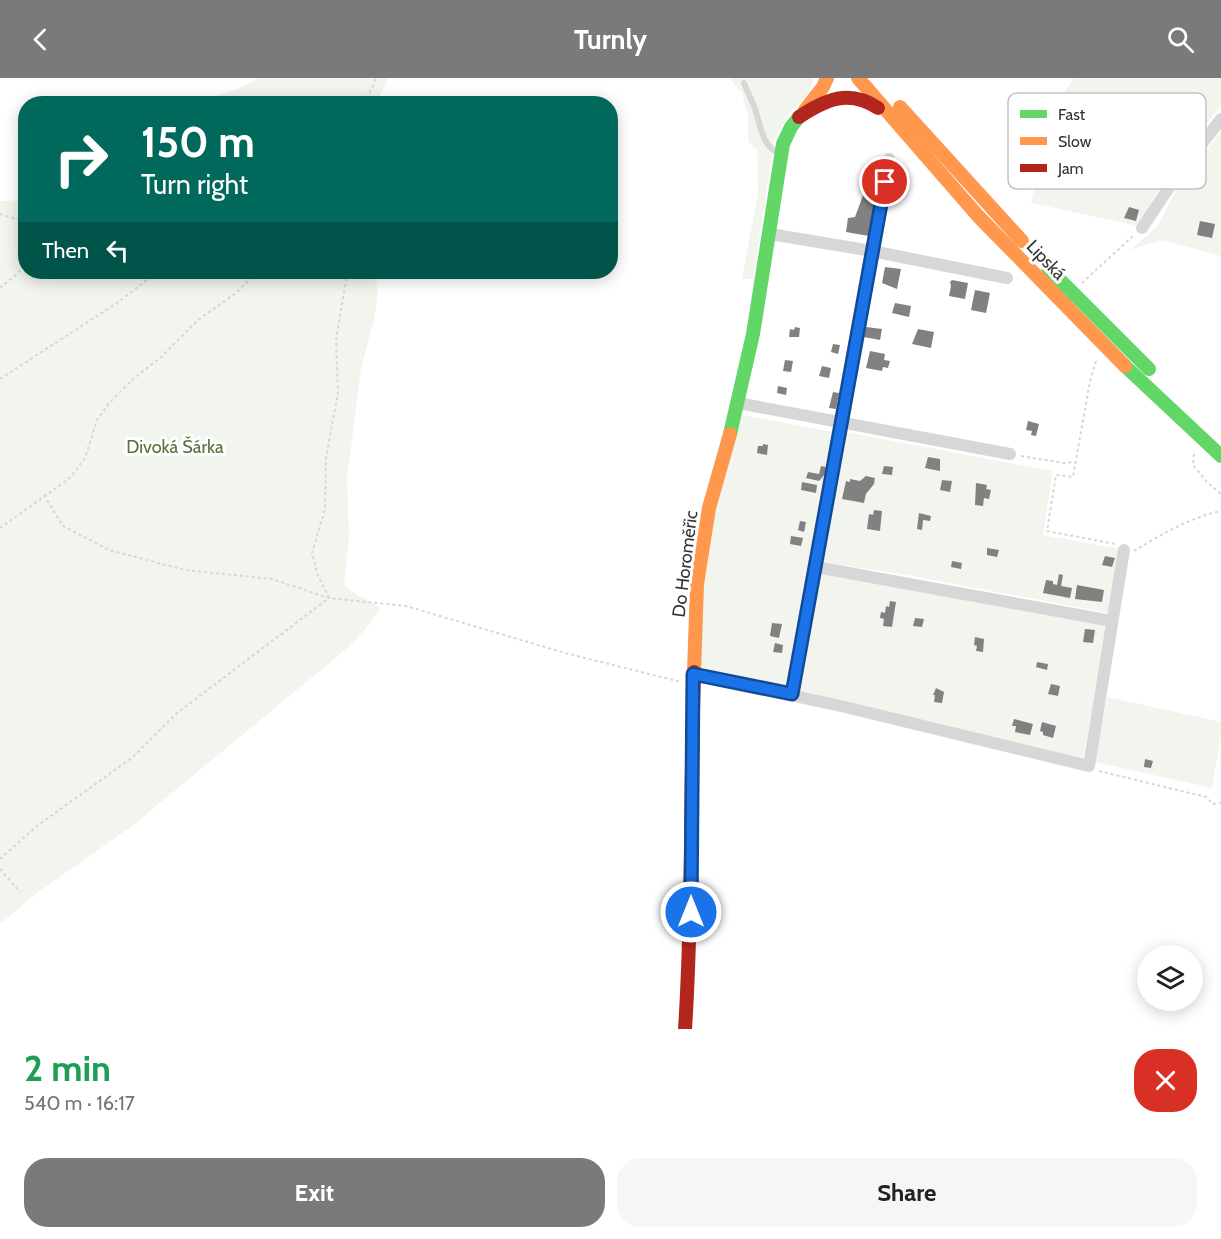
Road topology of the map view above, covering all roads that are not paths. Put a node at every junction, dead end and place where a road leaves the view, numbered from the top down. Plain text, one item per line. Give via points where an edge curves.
1 (827, 78) edge
2 (858, 78) edge
3 (875, 78) edge
4 (744, 84) dead end
5 (800, 117) junction
6 (891, 118) junction
7 (1221, 119) edge
8 (1206, 139) edge
9 (781, 154) junction
10 (889, 159) dead end
11 (1168, 189) edge
12 (1142, 228) road end
13 (770, 234) junction
14 (873, 251) junction
15 (1007, 278) dead end
16 (738, 403) junction
17 (842, 422) junction
18 (1221, 438) edge
19 (1010, 454) road end
20 (1221, 456) edge
21 (1124, 550) road end
22 (816, 567) junction
23 (1112, 621) junction
24 (693, 679) junction
25 (792, 694) junction
26 (685, 1029) edge

1 - 5 main road, Do Horoměřic
2 - 6 main road, Lipská
3 - 18 main road, Lipská via 1021,240
4 - 9 lane via 764,139 769,148
5 - 6 main road via 833,98 856,97
5 - 9 main road, Do Horoměřic via 791,127
6 - 20 main road, Lipská via 978,216 1090,332
7 - 8 street
9 - 13 main road, Do Horoměřic
10 - 14 street
11 - 12 street
13 - 14 street
13 - 16 main road, Do Horoměřic
14 - 15 street
14 - 17 street
16 - 17 street
16 - 24 main road, Do Horoměřic via 709,508 697,584
17 - 19 street
17 - 22 street
21 - 23 street
22 - 23 street
22 - 25 street
23 - 25 street via 1089,766
24 - 25 street
24 - 26 main road, Do Horoměřic via 690,958

